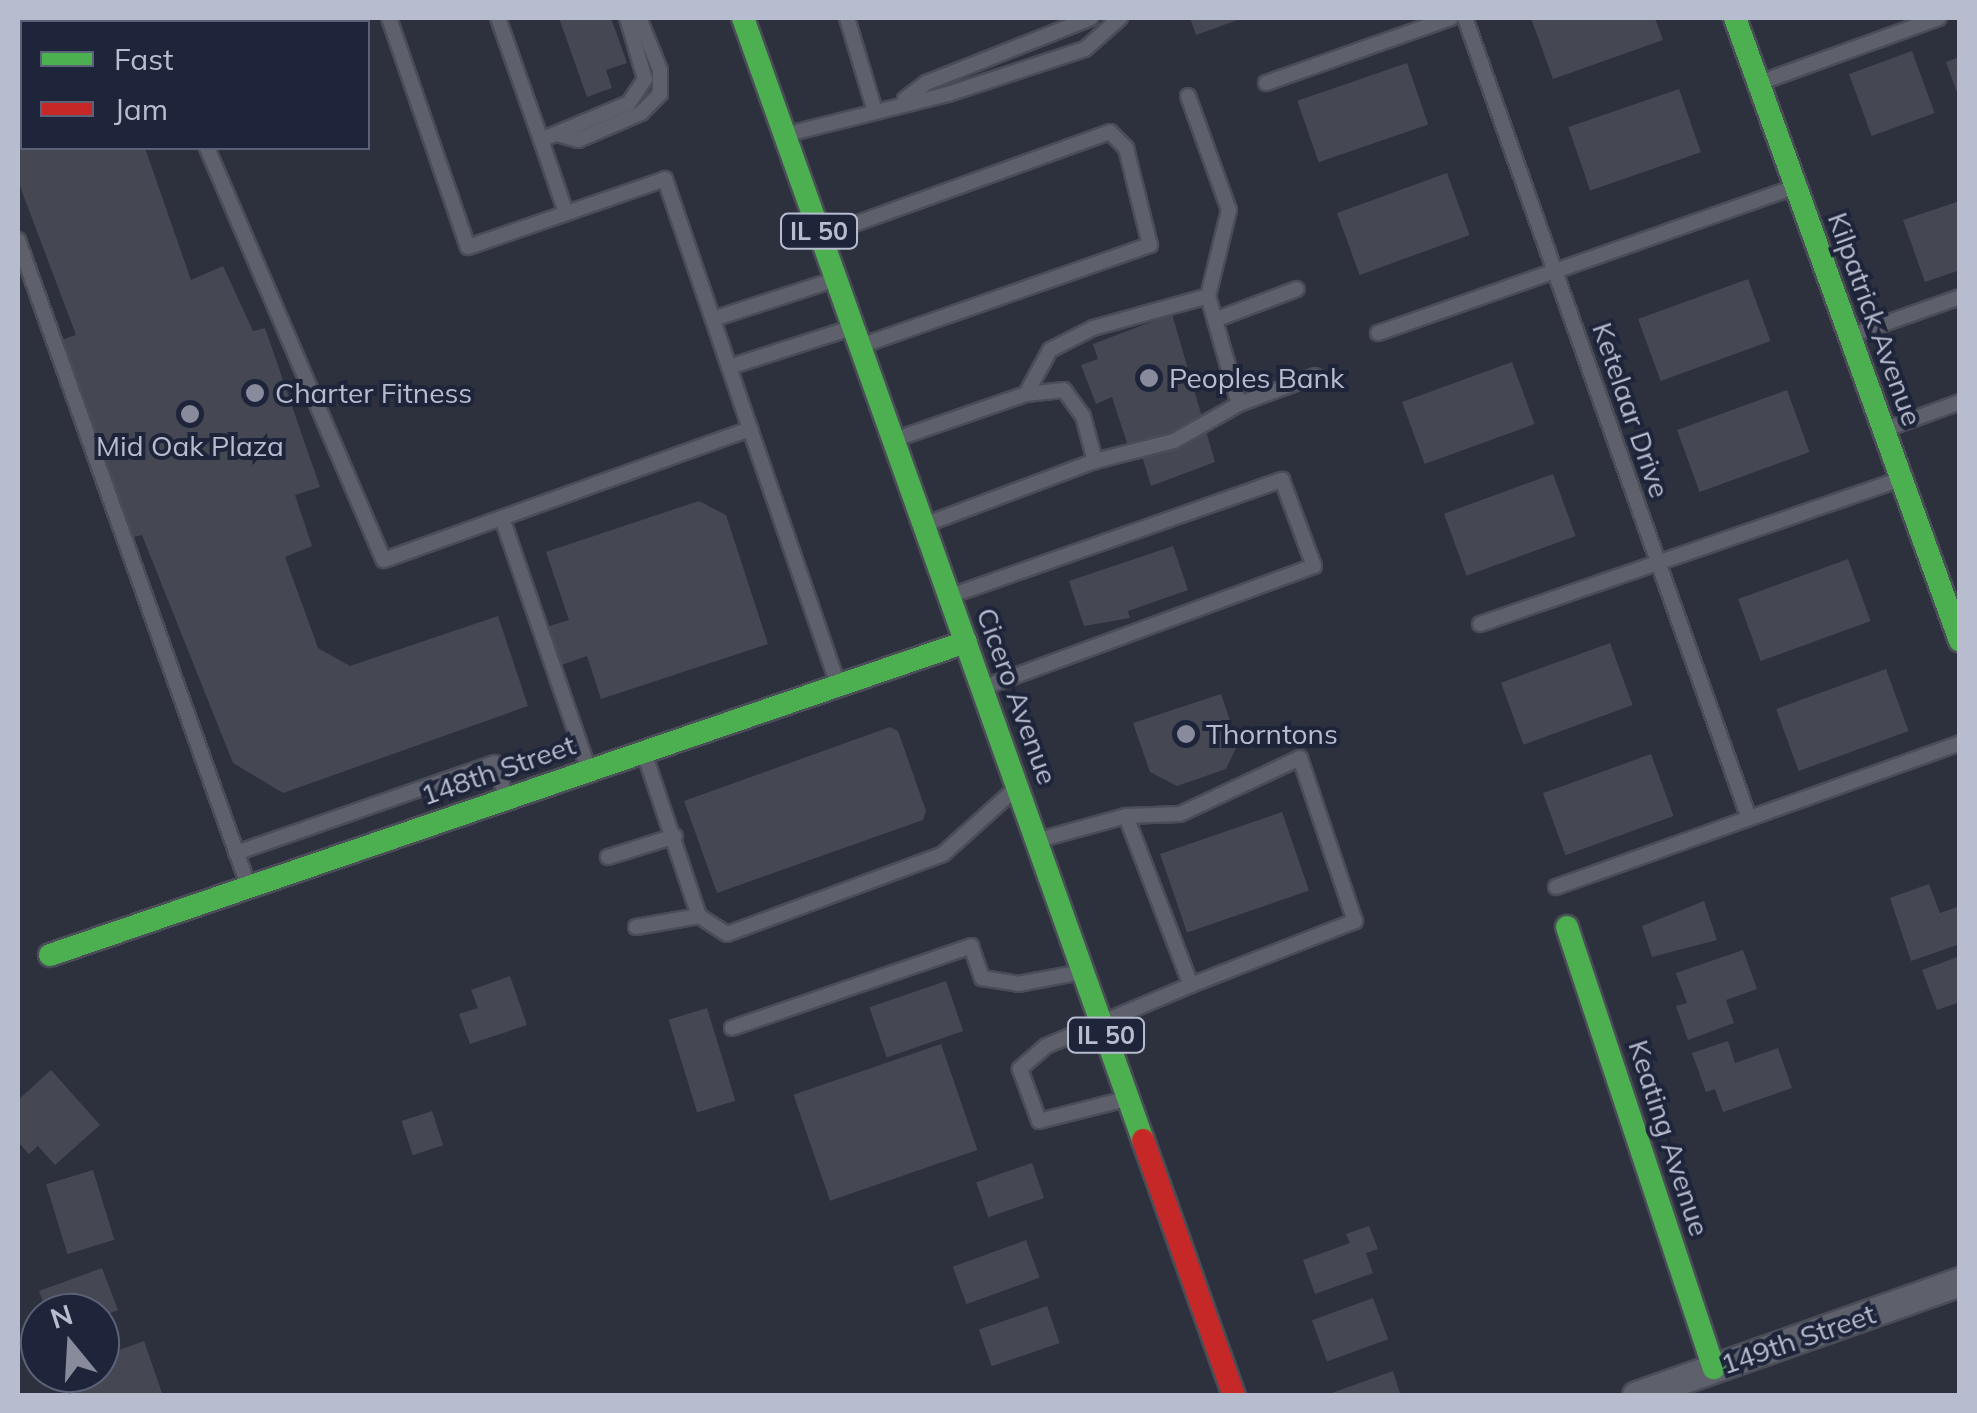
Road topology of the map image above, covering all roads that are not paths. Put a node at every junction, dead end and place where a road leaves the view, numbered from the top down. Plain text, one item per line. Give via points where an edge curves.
1 (389, 18) edge
2 (498, 18) edge
3 (627, 18) edge
4 (639, 18) edge
5 (743, 18) edge
6 (848, 18) edge
7 (1091, 18) edge
8 (1120, 18) edge
9 (1451, 18) edge
10 (1465, 18) edge
11 (1735, 18) edge
12 (1938, 18) edge
13 (1266, 82) dead end
14 (1759, 83) junction
15 (1188, 96) dead end
16 (900, 102) junction
17 (874, 108) junction
18 (556, 134) junction
19 (785, 135) junction
20 (541, 140) junction
21 (208, 150) edge
22 (1796, 187) junction
23 (566, 213) junction
24 (821, 236) junction
25 (18, 240) edge
26 (1555, 272) junction
27 (836, 279) junction
28 (1297, 289) dead end
29 (1208, 296) junction
30 (1960, 297) edge
31 (713, 319) junction
32 (1217, 319) junction
33 (1378, 332) dead end
34 (1850, 336) junction
35 (857, 337) junction
36 (729, 367) junction
37 (1314, 376) dead end
38 (1026, 394) junction
39 (1960, 402) edge
40 (1239, 404) junction
41 (750, 429) junction
42 (1884, 430) junction
43 (894, 440) junction
44 (1095, 461) junction
45 (1901, 478) junction
46 (502, 518) junction
47 (924, 525) junction
48 (1658, 562) junction
49 (949, 596) junction
50 (1480, 624) dead end
51 (1960, 641) edge
52 (966, 642) junction
53 (839, 686) junction
54 (982, 688) junction
55 (1960, 743) edge
56 (644, 752) junction
57 (588, 771) junction
58 (1018, 788) junction
59 (507, 799) junction
60 (1126, 816) junction
61 (1749, 818) junction
62 (675, 836) junction
63 (1036, 841) junction
64 (236, 852) junction
65 (608, 856) dead end
66 (248, 887) junction
67 (1556, 887) dead end
68 (699, 916) junction
69 (1567, 927) dead end
70 (636, 928) dead end
71 (50, 955) dead end
72 (1083, 972) junction
73 (1190, 985) junction
74 (1102, 1026) junction
75 (732, 1028) dead end
76 (1128, 1098) junction
77 (1960, 1282) edge
78 (1714, 1368) junction
79 (1234, 1396) edge
80 (1637, 1396) edge

1 - 23 lane via 468,247
2 - 20 lane
3 - 18 lane via 645,79 629,103
4 - 18 lane via 660,70 660,94 641,112 578,140
5 - 19 street, Cicero Avenue / IL 50
6 - 17 lane
7 - 16 lane via 926,83
8 - 16 lane via 1085,49
9 - 13 lane
10 - 26 lane, Ketelaar Drive
11 - 14 street, Kilpatrick Avenue
12 - 14 lane
14 - 22 street, Kilpatrick Avenue
15 - 29 lane via 1229,210
16 - 17 lane
17 - 19 lane
18 - 20 lane
19 - 24 street, Cicero Avenue / IL 50
20 - 23 lane
21 - 46 lane via 384,560
22 - 26 lane
22 - 34 street, Kilpatrick Avenue
23 - 31 lane via 665,180
24 - 27 street, Cicero Avenue / IL 50
24 - 35 lane via 1110,132 1126,148 1150,245
25 - 64 lane
26 - 33 lane
26 - 48 lane, Ketelaar Drive
27 - 31 lane
27 - 35 street, Cicero Avenue / IL 50
28 - 32 lane
29 - 32 lane
29 - 38 lane via 1093,328 1050,350
30 - 34 lane
31 - 36 lane
32 - 40 lane
34 - 42 street, Kilpatrick Avenue
35 - 36 lane
35 - 43 street, Cicero Avenue / IL 50
36 - 41 lane
37 - 40 lane
38 - 43 lane
38 - 44 lane via 1064,390 1083,416
39 - 42 lane
40 - 44 lane via 1174,441
41 - 46 lane
41 - 53 lane
42 - 45 street, Kilpatrick Avenue
43 - 47 street, Cicero Avenue / IL 50
44 - 47 lane
45 - 48 lane
45 - 51 street, Kilpatrick Avenue
46 - 57 lane
47 - 49 street, Cicero Avenue / IL 50
48 - 50 lane
48 - 61 lane, Ketelaar Drive
49 - 52 street, Cicero Avenue / IL 50
49 - 54 lane via 1282,480 1314,566
52 - 53 street, 148th Street
52 - 54 street, Cicero Avenue / IL 50
53 - 56 street, 148th Street
54 - 58 street, Cicero Avenue / IL 50
55 - 61 lane
56 - 57 street, 148th Street
56 - 62 lane
57 - 59 street, 148th Street
58 - 63 street, Cicero Avenue / IL 50
58 - 68 lane via 942,854 727,934
59 - 64 lane via 495,762
59 - 66 street, 148th Street
60 - 63 lane
60 - 73 lane
60 - 73 lane via 1180,814 1300,758 1355,921
61 - 67 lane
62 - 65 lane
62 - 68 lane
63 - 72 street, Cicero Avenue / IL 50
64 - 66 lane
66 - 71 street, 148th Street
68 - 70 lane
69 - 78 street, Keating Avenue
72 - 74 street, Cicero Avenue / IL 50
72 - 75 lane via 1018,984 982,978 971,946
73 - 74 lane
74 - 76 street, Cicero Avenue / IL 50
74 - 76 lane via 1028,1056 1020,1069 1035,1114 1049,1124
76 - 79 street, Cicero Avenue / IL 50
77 - 78 street, 149th Street
78 - 80 street, 149th Street

